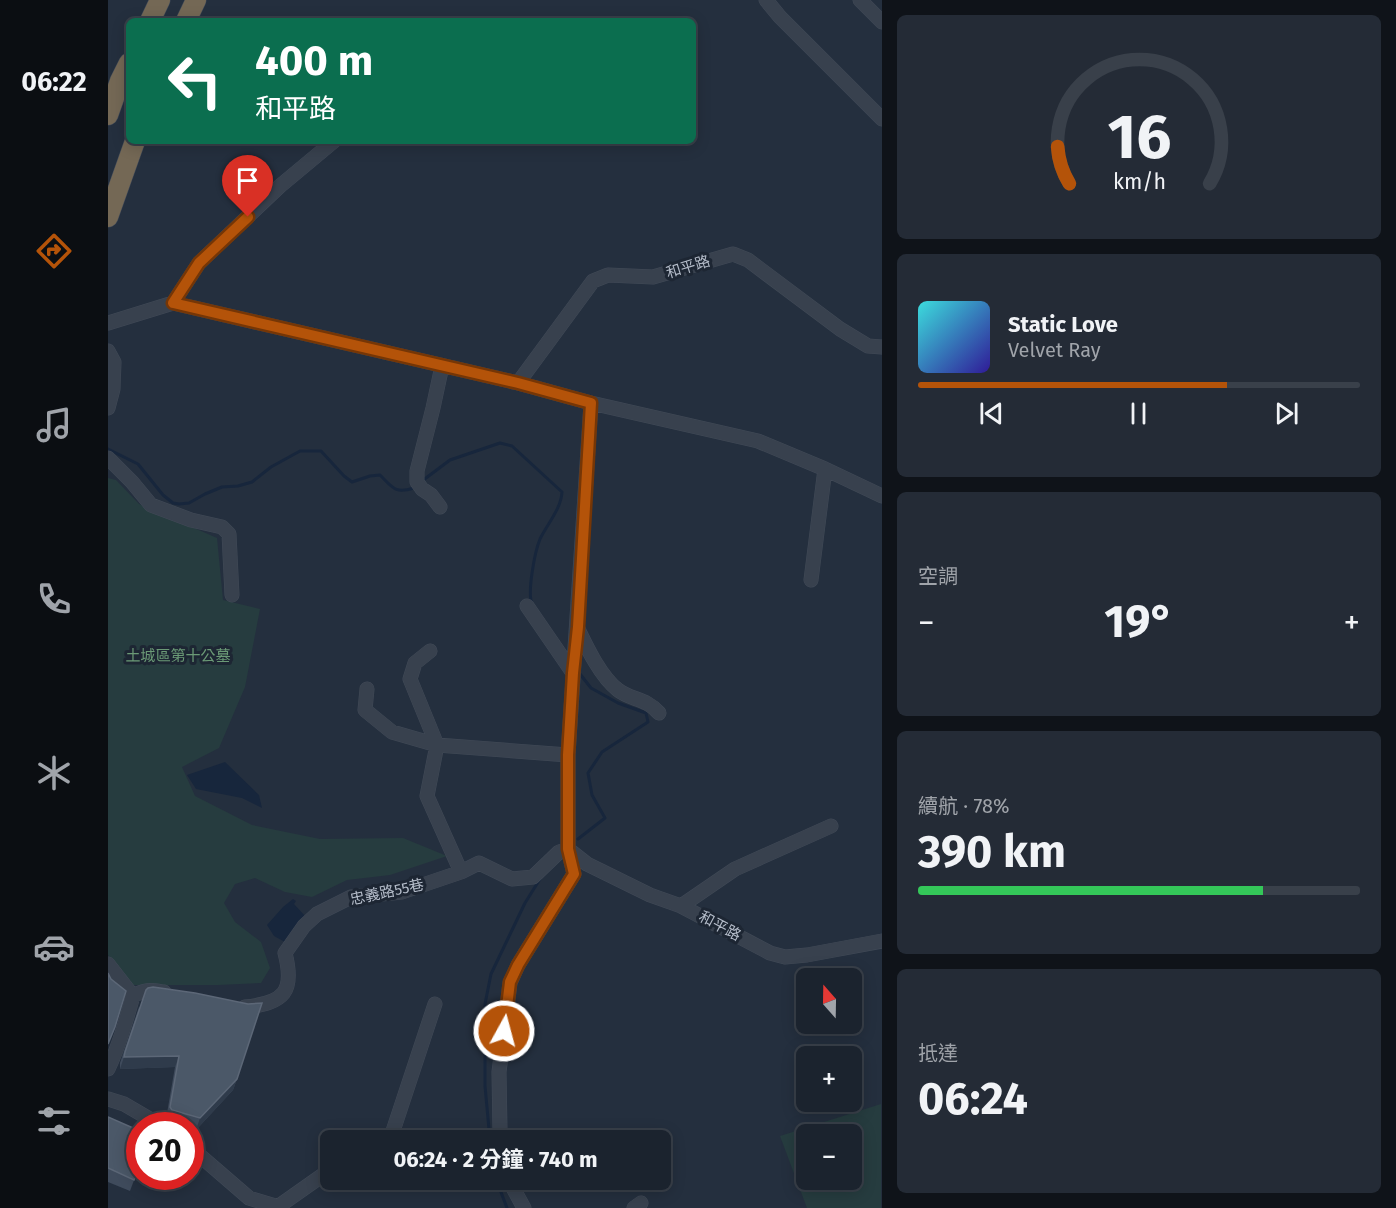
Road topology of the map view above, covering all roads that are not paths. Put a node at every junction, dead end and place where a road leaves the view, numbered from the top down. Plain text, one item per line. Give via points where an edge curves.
1 (160, 0) edge
2 (196, 0) edge
3 (766, 0) edge
4 (860, 0) edge
5 (151, 18) edge
6 (187, 18) edge
7 (882, 22) edge
8 (126, 69) edge
9 (108, 115) edge
10 (882, 119) edge
11 (134, 144) edge
12 (330, 144) edge
13 (108, 217) edge
14 (173, 303) junction
15 (108, 323) edge
16 (882, 347) edge
17 (108, 351) edge
18 (442, 366) junction
19 (518, 383) junction
20 (591, 403) junction
21 (108, 408) edge
22 (108, 458) edge
23 (825, 469) junction
24 (882, 496) edge
25 (440, 507) dead end
26 (811, 580) dead end
27 (232, 595) dead end
28 (527, 606) dead end
29 (578, 627) junction
30 (430, 651) dead end
31 (573, 673) junction
32 (367, 688) dead end
33 (659, 713) dead end
34 (437, 745) junction
35 (568, 755) junction
36 (831, 826) dead end
37 (568, 849) junction
38 (461, 872) junction
39 (681, 906) junction
40 (882, 941) edge
41 (108, 964) edge
42 (181, 994) edge
43 (133, 996) junction
44 (229, 1004) edge
45 (435, 1005) dead end
46 (108, 1069) edge
47 (108, 1099) edge
48 (138, 1112) edge
49 (393, 1130) edge
50 (500, 1130) edge
51 (204, 1159) edge
52 (320, 1177) edge
53 (514, 1190) edge
54 (280, 1207) edge
55 (524, 1208) edge

1 - 5 highway
2 - 6 highway
3 - 10 street
4 - 7 street
8 - 9 highway
11 - 13 highway
12 - 14 street via 199,263
14 - 15 street
14 - 18 street
16 - 19 street, 和平路 via 868,346 840,329 748,260 733,254 653,277 608,275 593,281
17 - 21 street via 114,362
18 - 19 street
18 - 25 street via 417,471 417,482
19 - 20 street
20 - 23 street via 758,441
20 - 29 street
22 - 27 street via 152,505 222,527 229,534
23 - 24 street
23 - 26 street
28 - 31 street
29 - 31 street
29 - 33 street via 607,679 618,690 652,705
30 - 34 street via 415,663 410,679
31 - 35 street
32 - 34 street via 365,710 392,732
34 - 35 street
34 - 38 street via 427,796
35 - 37 street
36 - 39 street via 735,869
37 - 38 street via 559,852 533,877 512,879 479,863
37 - 39 street, 和平路 via 587,864
37 - 50 street via 574,874 510,982 499,1072
38 - 44 street, 忠義路55巷 via 402,892 351,897 317,915 285,953 289,968 285,992 270,1003 246,1007
39 - 40 street, 和平路 via 770,953 785,957
41 - 43 street
42 - 43 street via 149,990
43 - 46 street
45 - 49 street
47 - 48 street
51 - 54 street via 249,1198
52 - 54 street
53 - 55 street

